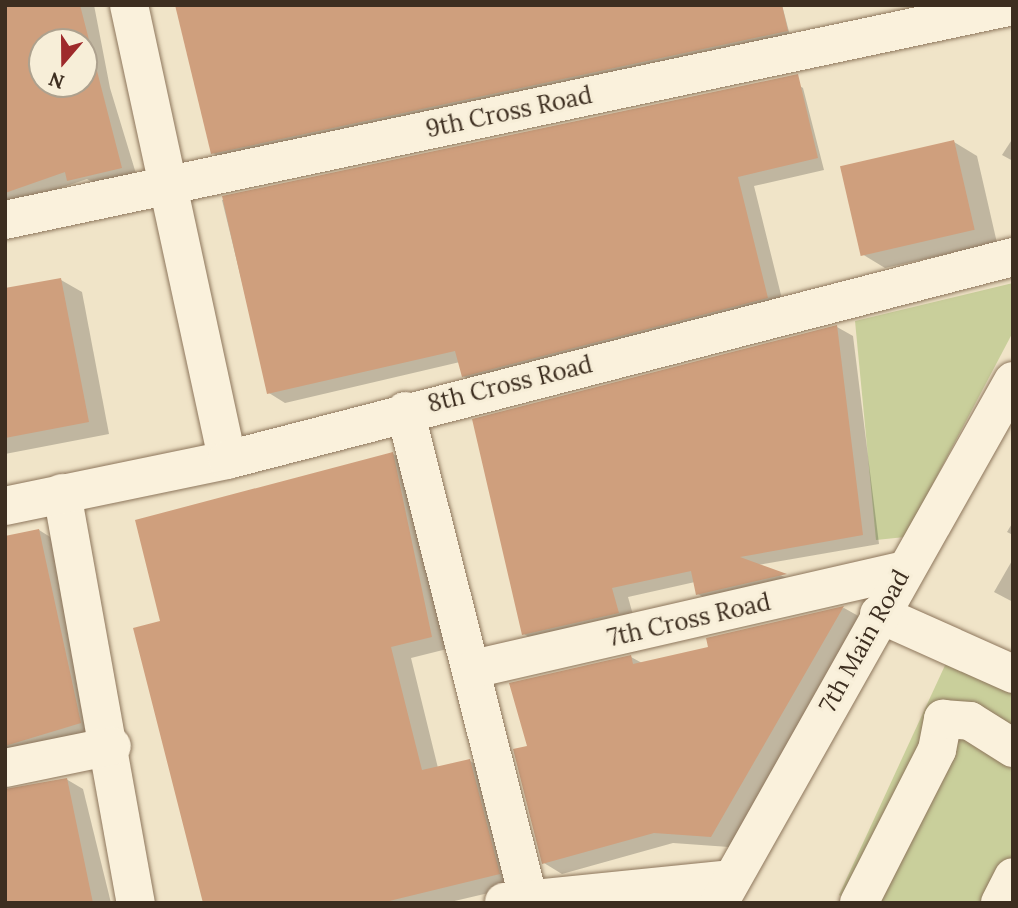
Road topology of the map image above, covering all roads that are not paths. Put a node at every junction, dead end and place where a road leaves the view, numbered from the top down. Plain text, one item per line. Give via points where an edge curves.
1 (130, 5) edge
2 (1013, 6) edge
3 (166, 184) junction
4 (5, 220) edge
5 (1013, 257) edge
6 (1013, 381) edge
7 (405, 411) junction
8 (227, 460) junction
9 (62, 492) junction
10 (5, 506) edge
11 (904, 570) junction
12 (878, 614) junction
13 (473, 669) junction
14 (1013, 674) edge
15 (112, 746) junction
16 (1013, 748) edge
17 (5, 768) edge
18 (1013, 877) edge
19 (725, 891) edge
20 (515, 900) edge
21 (136, 903) edge
22 (859, 903) edge
23 (1000, 903) edge

1 - 3 street
2 - 3 street, 9th Cross Road
3 - 4 street, 9th Cross Road
3 - 8 street
5 - 7 street, 8th Cross Road
6 - 11 street, 7th Main Road
7 - 8 street, 8th Cross Road
7 - 13 street
8 - 9 street, 8th Cross Road
9 - 10 street, 8th Cross Road
9 - 15 street
11 - 12 street, 7th Main Road
11 - 13 street, 7th Cross Road
12 - 14 street
12 - 19 street, 7th Main Road
13 - 20 street
15 - 17 street
15 - 21 street
16 - 22 street via 970,721 943,719 937,750
18 - 23 street
19 - 20 street

